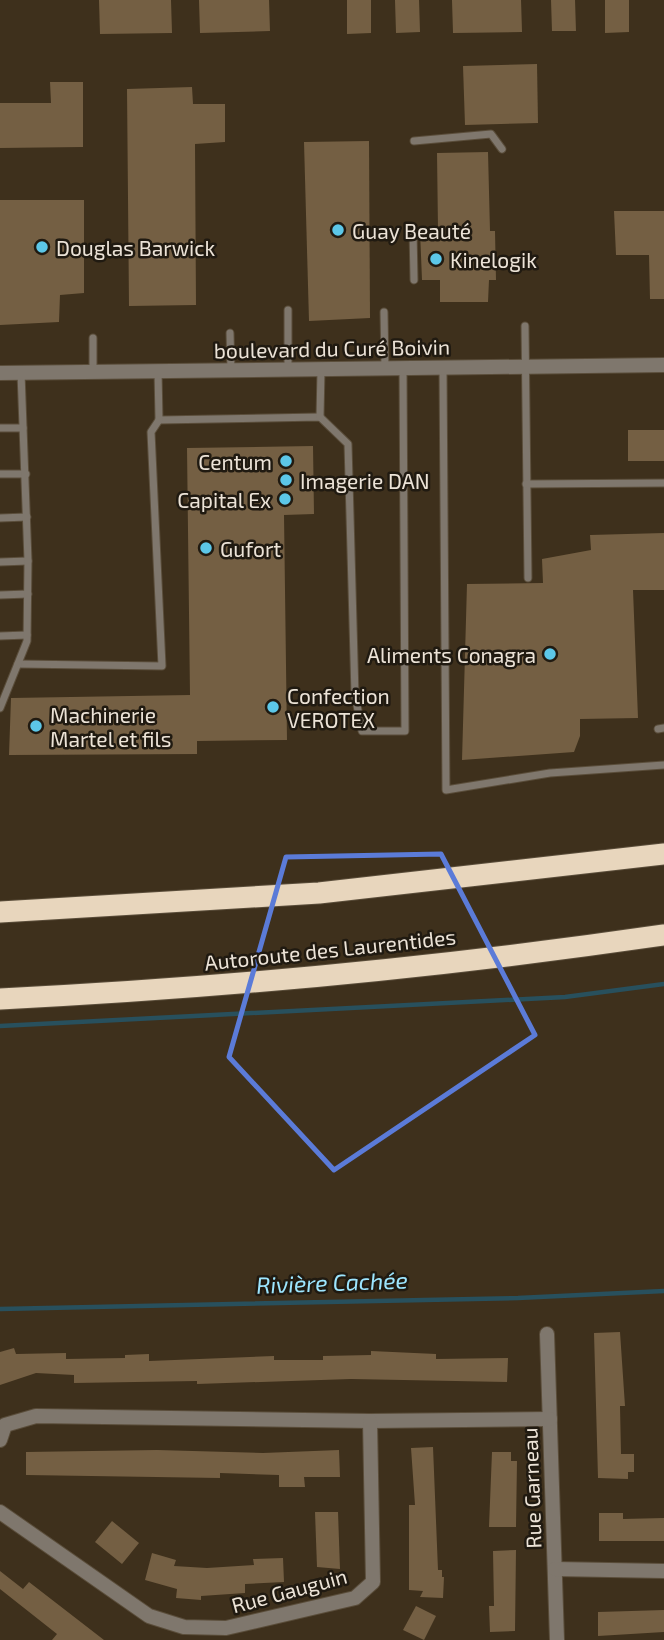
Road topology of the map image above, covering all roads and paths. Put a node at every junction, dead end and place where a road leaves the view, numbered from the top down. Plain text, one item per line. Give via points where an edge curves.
1 (414, 141) dead end
2 (502, 149) dead end
3 (413, 230) dead end
4 (414, 281) dead end
5 (288, 310) dead end
6 (384, 312) dead end
7 (525, 326) dead end
8 (230, 332) dead end
9 (93, 338) dead end
10 (664, 365) edge
11 (527, 366) junction
12 (403, 368) junction
13 (443, 368) junction
14 (385, 369) junction
15 (231, 370) junction
16 (288, 370) junction
17 (321, 370) junction
18 (159, 371) junction
19 (21, 372) junction
20 (93, 372) junction
21 (0, 373) edge
22 (320, 417) junction
23 (159, 420) junction
24 (0, 428) edge
25 (23, 428) junction
26 (0, 474) edge
27 (26, 474) junction
28 (526, 484) junction
29 (664, 484) edge
30 (27, 517) junction
31 (0, 518) edge
32 (28, 561) junction
33 (0, 562) edge
34 (528, 578) dead end
35 (28, 594) junction
36 (0, 595) edge
37 (27, 635) junction
38 (0, 636) edge
39 (18, 664) junction
40 (0, 681) edge
41 (10, 682) junction
42 (0, 708) edge
43 (664, 765) edge
44 (664, 854) edge
45 (0, 912) edge
46 (664, 935) edge
47 (0, 999) edge
48 (547, 1334) dead end
49 (550, 1419) junction
50 (370, 1421) junction
51 (0, 1440) edge
52 (0, 1512) edge
53 (555, 1569) junction
54 (664, 1572) edge
55 (557, 1640) edge

1 - 2 lane via 491,134
3 - 4 lane
5 - 16 lane
6 - 14 lane
7 - 11 lane
8 - 15 lane
9 - 20 lane
10 - 11 street, boulevard du Curé Boivin
11 - 13 street, boulevard du Curé Boivin
11 - 28 lane
12 - 13 street, boulevard du Curé Boivin
12 - 14 street, boulevard du Curé Boivin
12 - 22 lane via 405,731 362,731 355,695 348,444
13 - 43 lane via 446,790 550,773
14 - 17 street, boulevard du Curé Boivin
15 - 16 street, boulevard du Curé Boivin
15 - 18 street, boulevard du Curé Boivin
16 - 17 street, boulevard du Curé Boivin
17 - 22 lane
18 - 20 street, boulevard du Curé Boivin
18 - 23 lane
19 - 20 street, boulevard du Curé Boivin
19 - 21 street, boulevard du Curé Boivin
19 - 25 lane
22 - 23 lane
23 - 39 lane via 151,432 162,666
24 - 25 lane
25 - 27 lane
26 - 27 lane
27 - 30 lane
28 - 29 lane
28 - 34 lane
30 - 31 lane
30 - 32 lane
32 - 33 lane
32 - 35 lane
35 - 36 lane
35 - 37 lane
37 - 38 lane
37 - 39 lane
39 - 41 lane
40 - 41 lane
41 - 42 lane
44 - 45 highway via 319,893
46 - 47 highway, Autoroute des Laurentides via 322,976
48 - 49 street, Rue Garneau
49 - 50 street
49 - 53 street, Rue Garneau
50 - 51 street via 36,1416 5,1425
50 - 52 street, Rue Gauguin via 373,1582 355,1598 226,1628 184,1627 149,1616
53 - 54 street
53 - 55 street, Rue Garneau

